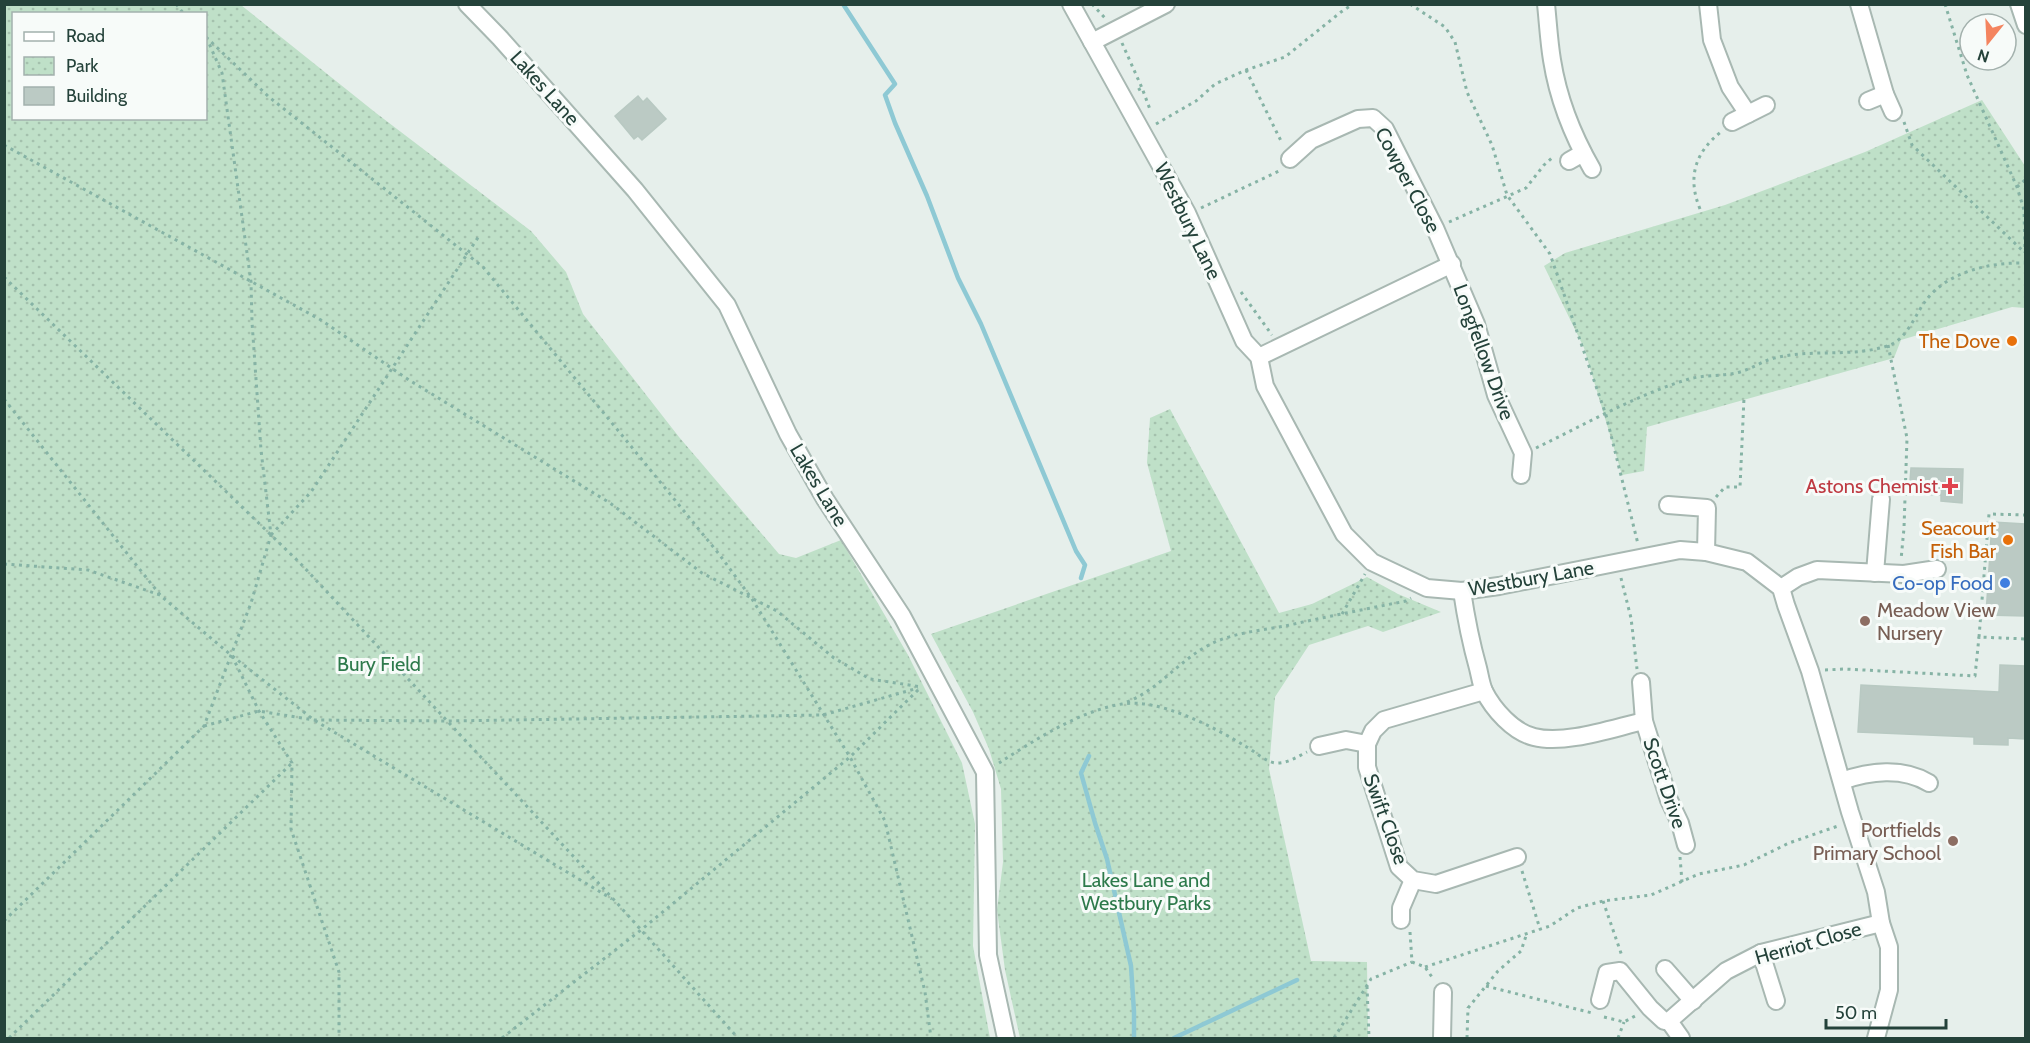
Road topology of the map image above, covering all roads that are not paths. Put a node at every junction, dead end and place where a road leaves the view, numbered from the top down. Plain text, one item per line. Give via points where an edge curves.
1 (467, 4) edge
2 (1071, 4) edge
3 (1166, 4) edge
4 (1546, 4) edge
5 (1708, 4) edge
6 (1859, 4) edge
7 (2019, 4) edge
8 (2025, 25) edge
9 (1092, 42) junction
10 (1885, 94) junction
11 (1868, 101) dead end
12 (1766, 105) dead end
13 (1893, 112) road end
14 (1290, 159) road end
15 (1592, 169) dead end
16 (1452, 264) junction
17 (1259, 357) junction
18 (1521, 475) dead end
19 (1881, 499) dead end
20 (1668, 505) dead end
21 (1706, 552) junction
22 (1937, 569) dead end
23 (1875, 573) junction
24 (1782, 588) junction
25 (1462, 591) junction
26 (1641, 682) road end
27 (1484, 690) junction
28 (1644, 721) junction
29 (1367, 744) junction
30 (1319, 746) road end
31 (1842, 781) junction
32 (1929, 783) dead end
33 (1686, 845) road end
34 (1517, 857) road end
35 (1413, 880) junction
36 (1401, 920) road end
37 (1881, 923) junction
38 (1761, 953) junction
39 (1665, 969) dead end
40 (1443, 992) road end
41 (1600, 1000) dead end
42 (1693, 1001) junction
43 (1776, 1001) dead end
44 (1669, 1021) junction
45 (1006, 1038) edge
46 (1442, 1038) edge
47 (1681, 1038) edge
48 (1876, 1038) edge

1 - 45 street, Lakes Lane via 635,190 727,305 788,434 825,499 902,615 985,771 987,955
2 - 9 street, Westbury Lane
3 - 9 street
4 - 15 street via 1552,62 1576,157
5 - 12 street via 1712,40 1740,118
6 - 10 street
7 - 8 street
9 - 17 street, Westbury Lane via 1187,213 1245,341
10 - 11 street
10 - 13 street
14 - 16 street, Cowper Close via 1311,140 1358,119 1373,118 1385,129
16 - 17 street
16 - 18 street, Longfellow Drive via 1476,324 1496,395 1523,453
17 - 25 street, Westbury Lane via 1265,386 1344,534 1372,562 1427,588
19 - 23 street
20 - 21 street via 1707,508
21 - 24 street, Westbury Lane via 1747,562
21 - 25 street, Westbury Lane via 1680,550
22 - 23 street
23 - 24 street via 1817,570
24 - 31 street
25 - 27 street, Scott Drive via 1468,632
26 - 28 street, Scott Drive
27 - 28 street, Scott Drive via 1507,721 1534,737 1572,737
27 - 29 street via 1384,720
28 - 33 street, Scott Drive
29 - 30 street via 1346,740
29 - 35 street, Swift Close via 1367,766 1399,867
31 - 32 street via 1873,772 1920,777
31 - 37 street via 1876,892
34 - 35 street, Swift Close via 1436,884
35 - 36 street, Swift Close via 1401,908
37 - 38 street, Herriot Close
37 - 48 street via 1889,948 1889,990
38 - 42 street, Herriot Close via 1726,970
38 - 43 street
39 - 42 street
40 - 46 street
41 - 44 street via 1607,973 1620,971 1650,1008
42 - 44 street, Herriot Close
44 - 47 street

